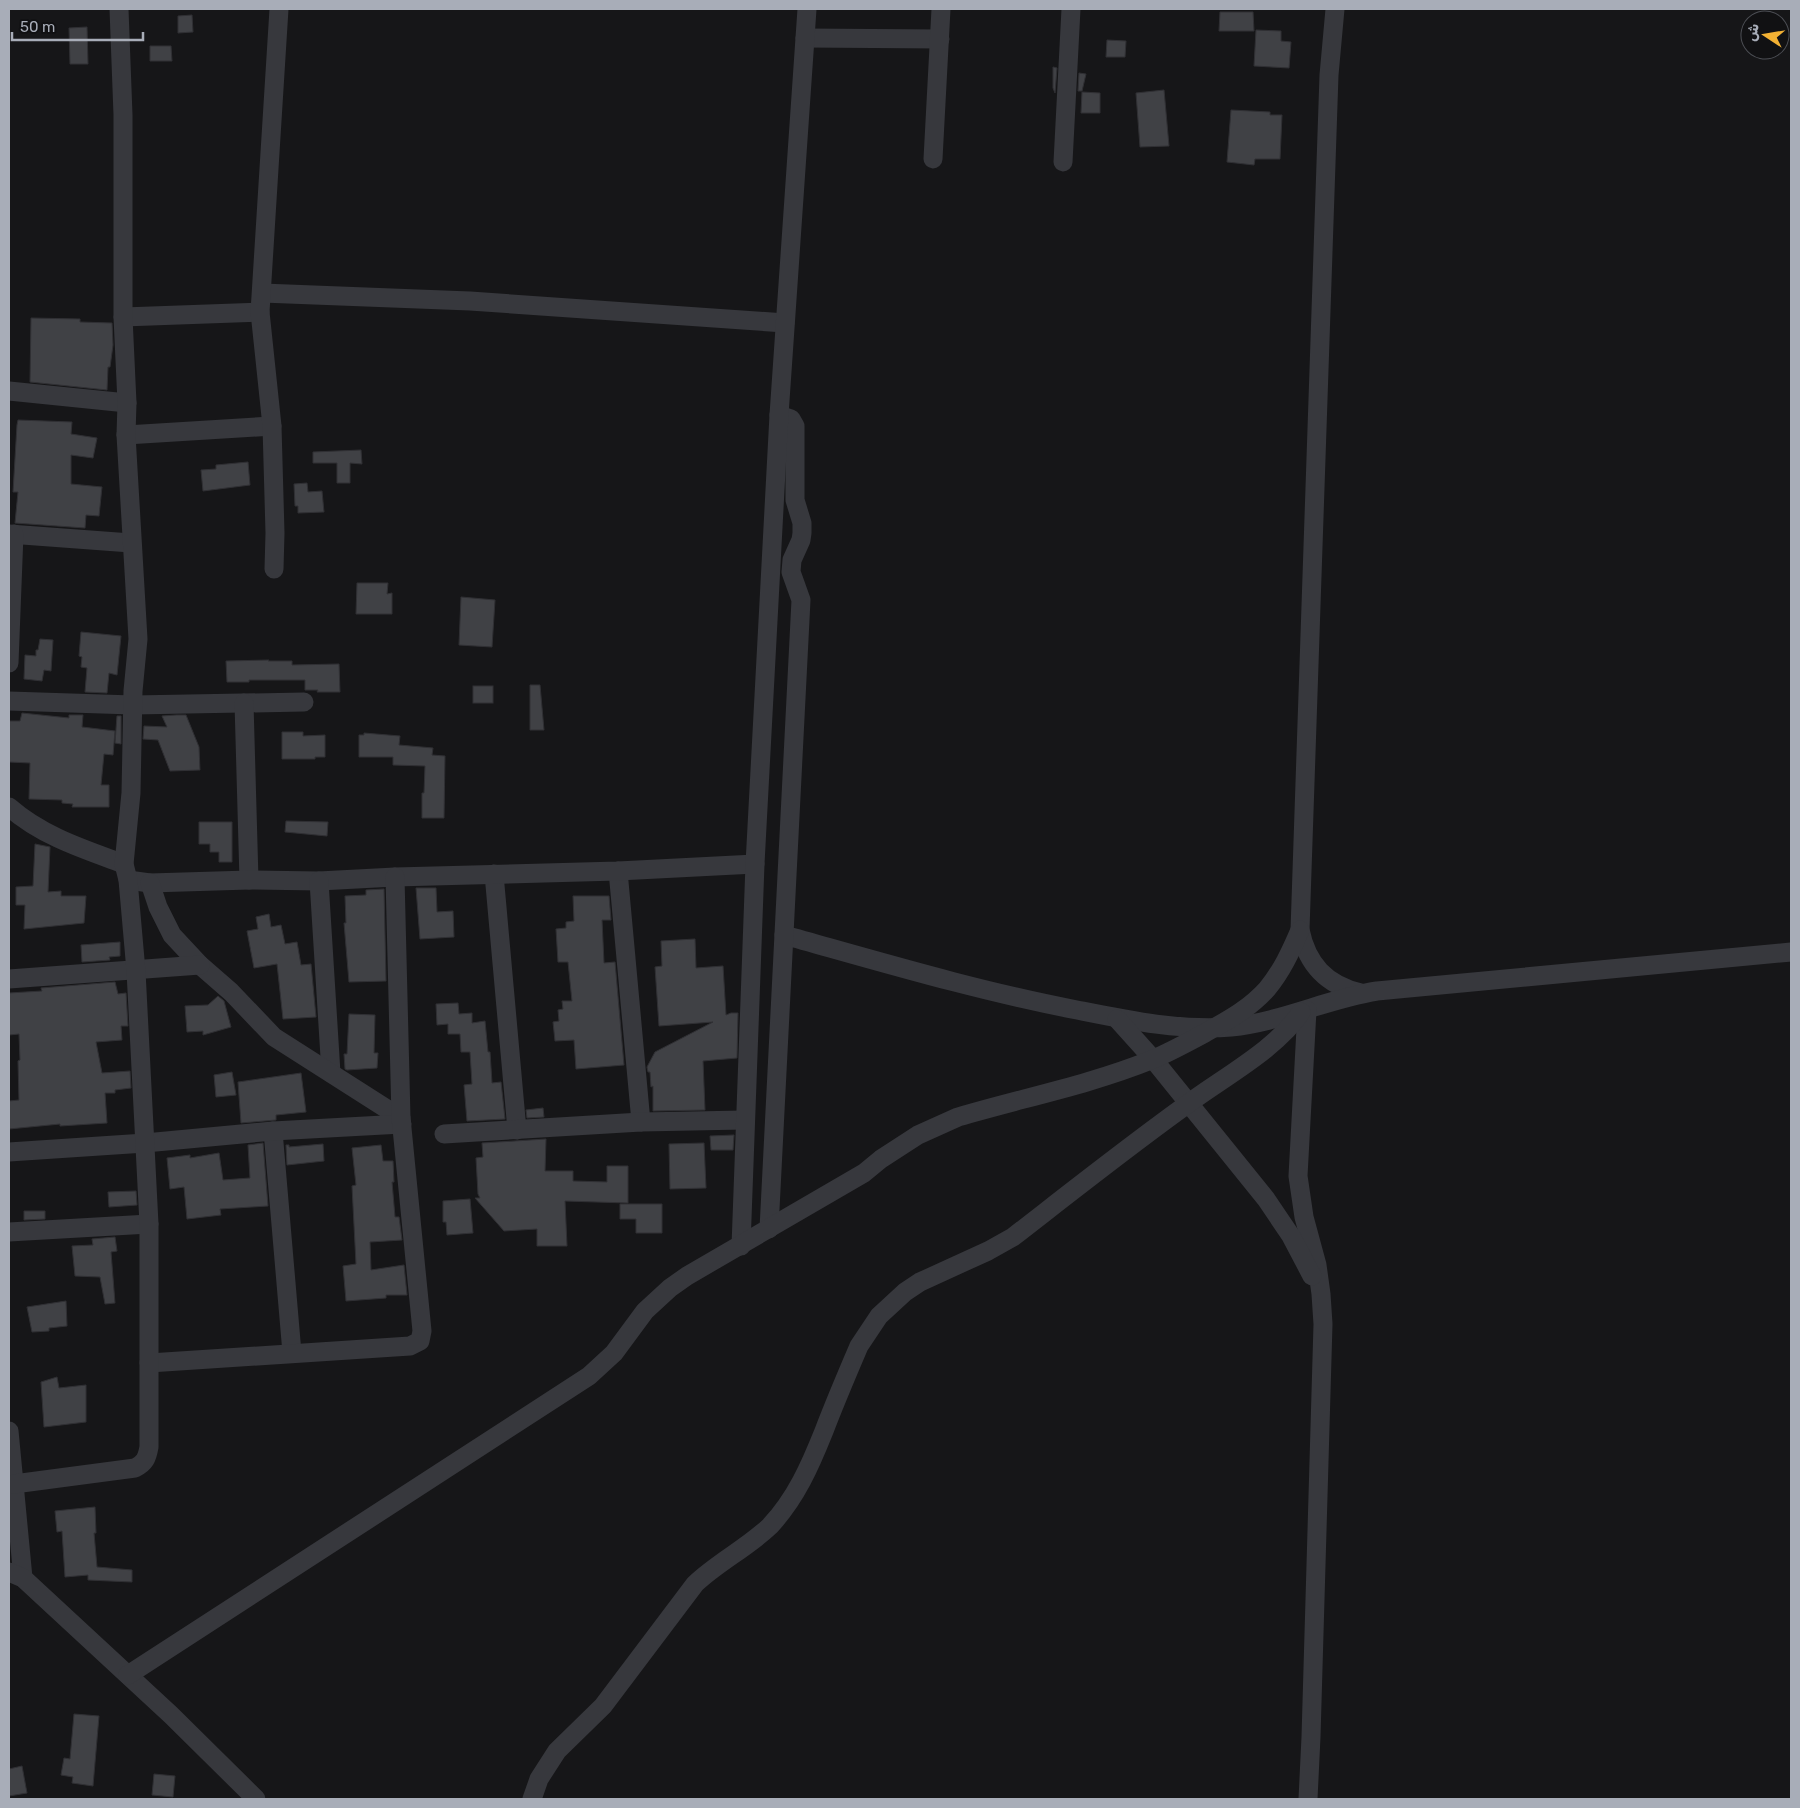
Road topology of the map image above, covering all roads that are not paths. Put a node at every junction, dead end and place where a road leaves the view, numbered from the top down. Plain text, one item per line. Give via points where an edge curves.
1 (119, 9) edge
2 (279, 9) edge
3 (807, 9) edge
4 (942, 9) edge
5 (1071, 9) edge
6 (1335, 9) edge
7 (805, 38) junction
8 (940, 39) junction
9 (933, 159) dead end
10 (1063, 162) dead end
11 (262, 293) junction
12 (260, 312) junction
13 (123, 317) junction
14 (785, 323) junction
15 (9, 391) edge
16 (127, 403) junction
17 (779, 416) junction
18 (272, 426) junction
19 (126, 435) junction
20 (11, 534) edge
21 (131, 543) junction
22 (274, 569) dead end
23 (9, 663) edge
24 (9, 701) edge
25 (244, 702) junction
26 (304, 702) dead end
27 (133, 705) junction
28 (9, 806) edge
29 (755, 864) junction
30 (618, 871) junction
31 (126, 872) junction
32 (494, 874) junction
33 (395, 877) junction
34 (248, 880) junction
35 (319, 881) junction
36 (150, 883) junction
37 (1300, 930) junction
38 (784, 935) junction
39 (1791, 952) edge
40 (200, 966) junction
41 (136, 971) junction
42 (9, 979) edge
43 (1361, 993) junction
44 (1304, 1011) junction
45 (1117, 1019) junction
46 (1214, 1028) junction
47 (1152, 1059) junction
48 (331, 1073) junction
49 (1188, 1104) junction
50 (744, 1120) junction
51 (401, 1121) junction
52 (641, 1122) junction
53 (517, 1130) junction
54 (273, 1131) junction
55 (444, 1134) dead end
56 (145, 1143) junction
57 (9, 1152) edge
58 (149, 1224) junction
59 (769, 1229) junction
60 (9, 1232) edge
61 (741, 1246) junction
62 (1322, 1294) junction
63 (292, 1354) junction
64 (149, 1363) junction
65 (9, 1431) edge
66 (14, 1484) junction
67 (16, 1575) edge
68 (128, 1675) junction
69 (256, 1799) edge
70 (532, 1799) edge
71 (1308, 1799) edge

1 - 13 street via 123,115
2 - 11 street
3 - 7 street
4 - 8 street
5 - 10 street
6 - 37 street via 1329,75
7 - 8 street
7 - 14 street
8 - 9 street
11 - 12 street
11 - 14 street via 470,300
12 - 13 street
12 - 18 street
13 - 16 street
14 - 17 street
15 - 16 street
16 - 19 street
17 - 29 street
17 - 38 street via 791,419 795,426 795,500 802,523 801,540 790,566 801,600
18 - 19 street
18 - 22 street via 276,533
19 - 21 street
20 - 21 street
20 - 23 street
21 - 27 street via 138,639
24 - 27 street
25 - 26 street
25 - 27 street
25 - 34 street
27 - 31 street
28 - 31 street via 39,830
29 - 30 street
29 - 50 street
30 - 32 street
30 - 52 street
31 - 36 street
31 - 41 street
32 - 33 street
32 - 53 street
33 - 35 street
33 - 51 street
34 - 35 street
34 - 36 street
35 - 48 street
36 - 40 street via 172,934
37 - 43 street via 1306,952 1320,972 1338,986
37 - 46 street via 1280,971 1266,989 1244,1010
38 - 45 street via 1001,994
38 - 59 street
39 - 43 street
40 - 41 street
40 - 48 street via 274,1036
41 - 42 street
41 - 56 street
43 - 44 street
44 - 46 street via 1255,1023
44 - 49 street via 1271,1044
44 - 62 street via 1298,1176 1302,1210
45 - 46 street
45 - 47 street
46 - 47 street
47 - 49 street
47 - 59 street via 938,1125 899,1146 864,1173
48 - 51 street
49 - 62 street via 1275,1211
49 - 70 street via 1013,1237 920,1282 886,1309 859,1346 810,1466 792,1499 753,1541 695,1584 603,1706 557,1751 539,1779
50 - 52 street
50 - 61 street
51 - 54 street
51 - 63 street via 422,1331 420,1341 410,1346
52 - 53 street
53 - 55 street
54 - 56 street
54 - 63 street
56 - 57 street
56 - 58 street
58 - 60 street
58 - 64 street
59 - 61 street
61 - 68 street via 670,1288 645,1312 614,1353 589,1376
62 - 71 street
63 - 64 street
64 - 66 street via 149,1446 144,1464
65 - 66 street
66 - 67 street
67 - 68 street
68 - 69 street

